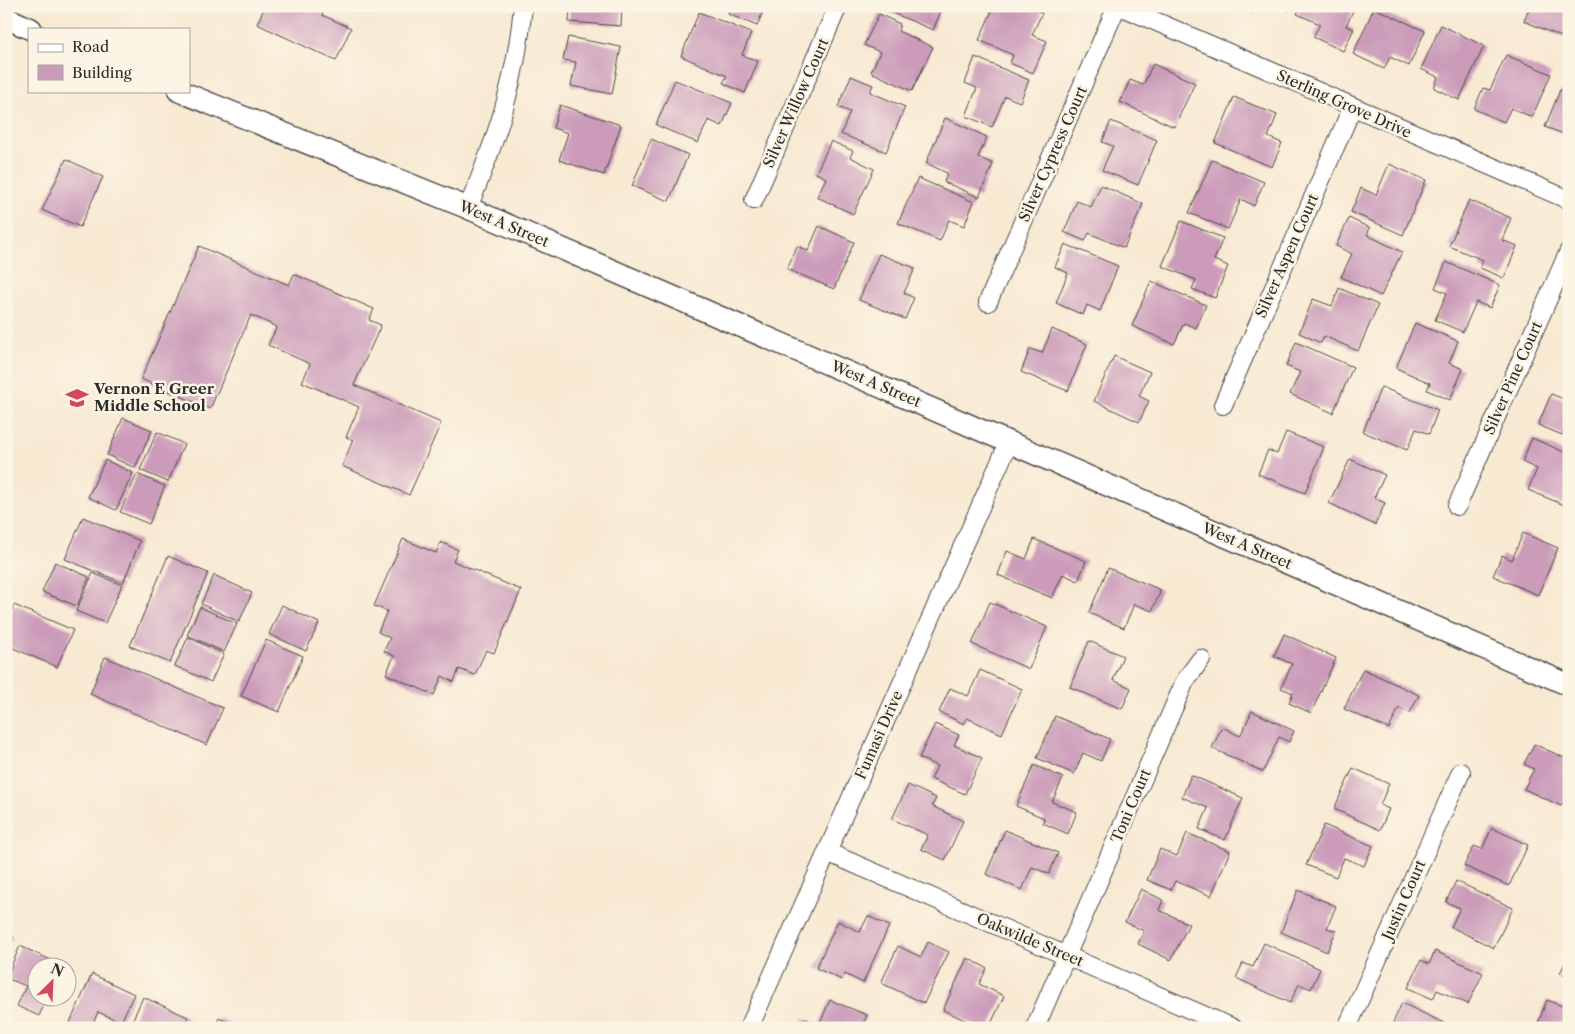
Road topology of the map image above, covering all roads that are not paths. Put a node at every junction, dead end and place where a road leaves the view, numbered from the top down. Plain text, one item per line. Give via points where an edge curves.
1 (523, 6) edge
2 (838, 6) edge
3 (1118, 6) edge
4 (6, 18) edge
5 (29, 28) edge
6 (181, 92) edge
7 (1352, 108) junction
8 (754, 200) dead end
9 (1569, 200) edge
10 (468, 208) junction
11 (1569, 251) edge
12 (988, 302) dead end
13 (1222, 405) dead end
14 (1009, 442) junction
15 (1457, 506) dead end
16 (1201, 659) dead end
17 (1569, 685) edge
18 (1461, 772) dead end
19 (827, 852) junction
20 (1067, 956) junction
21 (749, 1028) edge
22 (1035, 1028) edge
23 (1233, 1028) edge
24 (1347, 1028) edge

1 - 10 street via 520,43 509,97 496,141
2 - 8 street, Silver Willow Court
3 - 7 street, Sterling Grove Drive
3 - 12 street, Silver Cypress Court
4 - 5 street
6 - 10 street, West A Street
7 - 9 street, Sterling Grove Drive
7 - 13 street, Silver Aspen Court
10 - 14 street, West A Street
11 - 15 street, Silver Pine Court
14 - 17 street, West A Street
14 - 19 street, Fumasi Drive
16 - 20 street, Toni Court via 1184,681
18 - 24 street, Justin Court
19 - 20 street, Oakwilde Street
19 - 21 street, Fumasi Drive
20 - 22 street, Toni Court
20 - 23 street, Oakwilde Street

